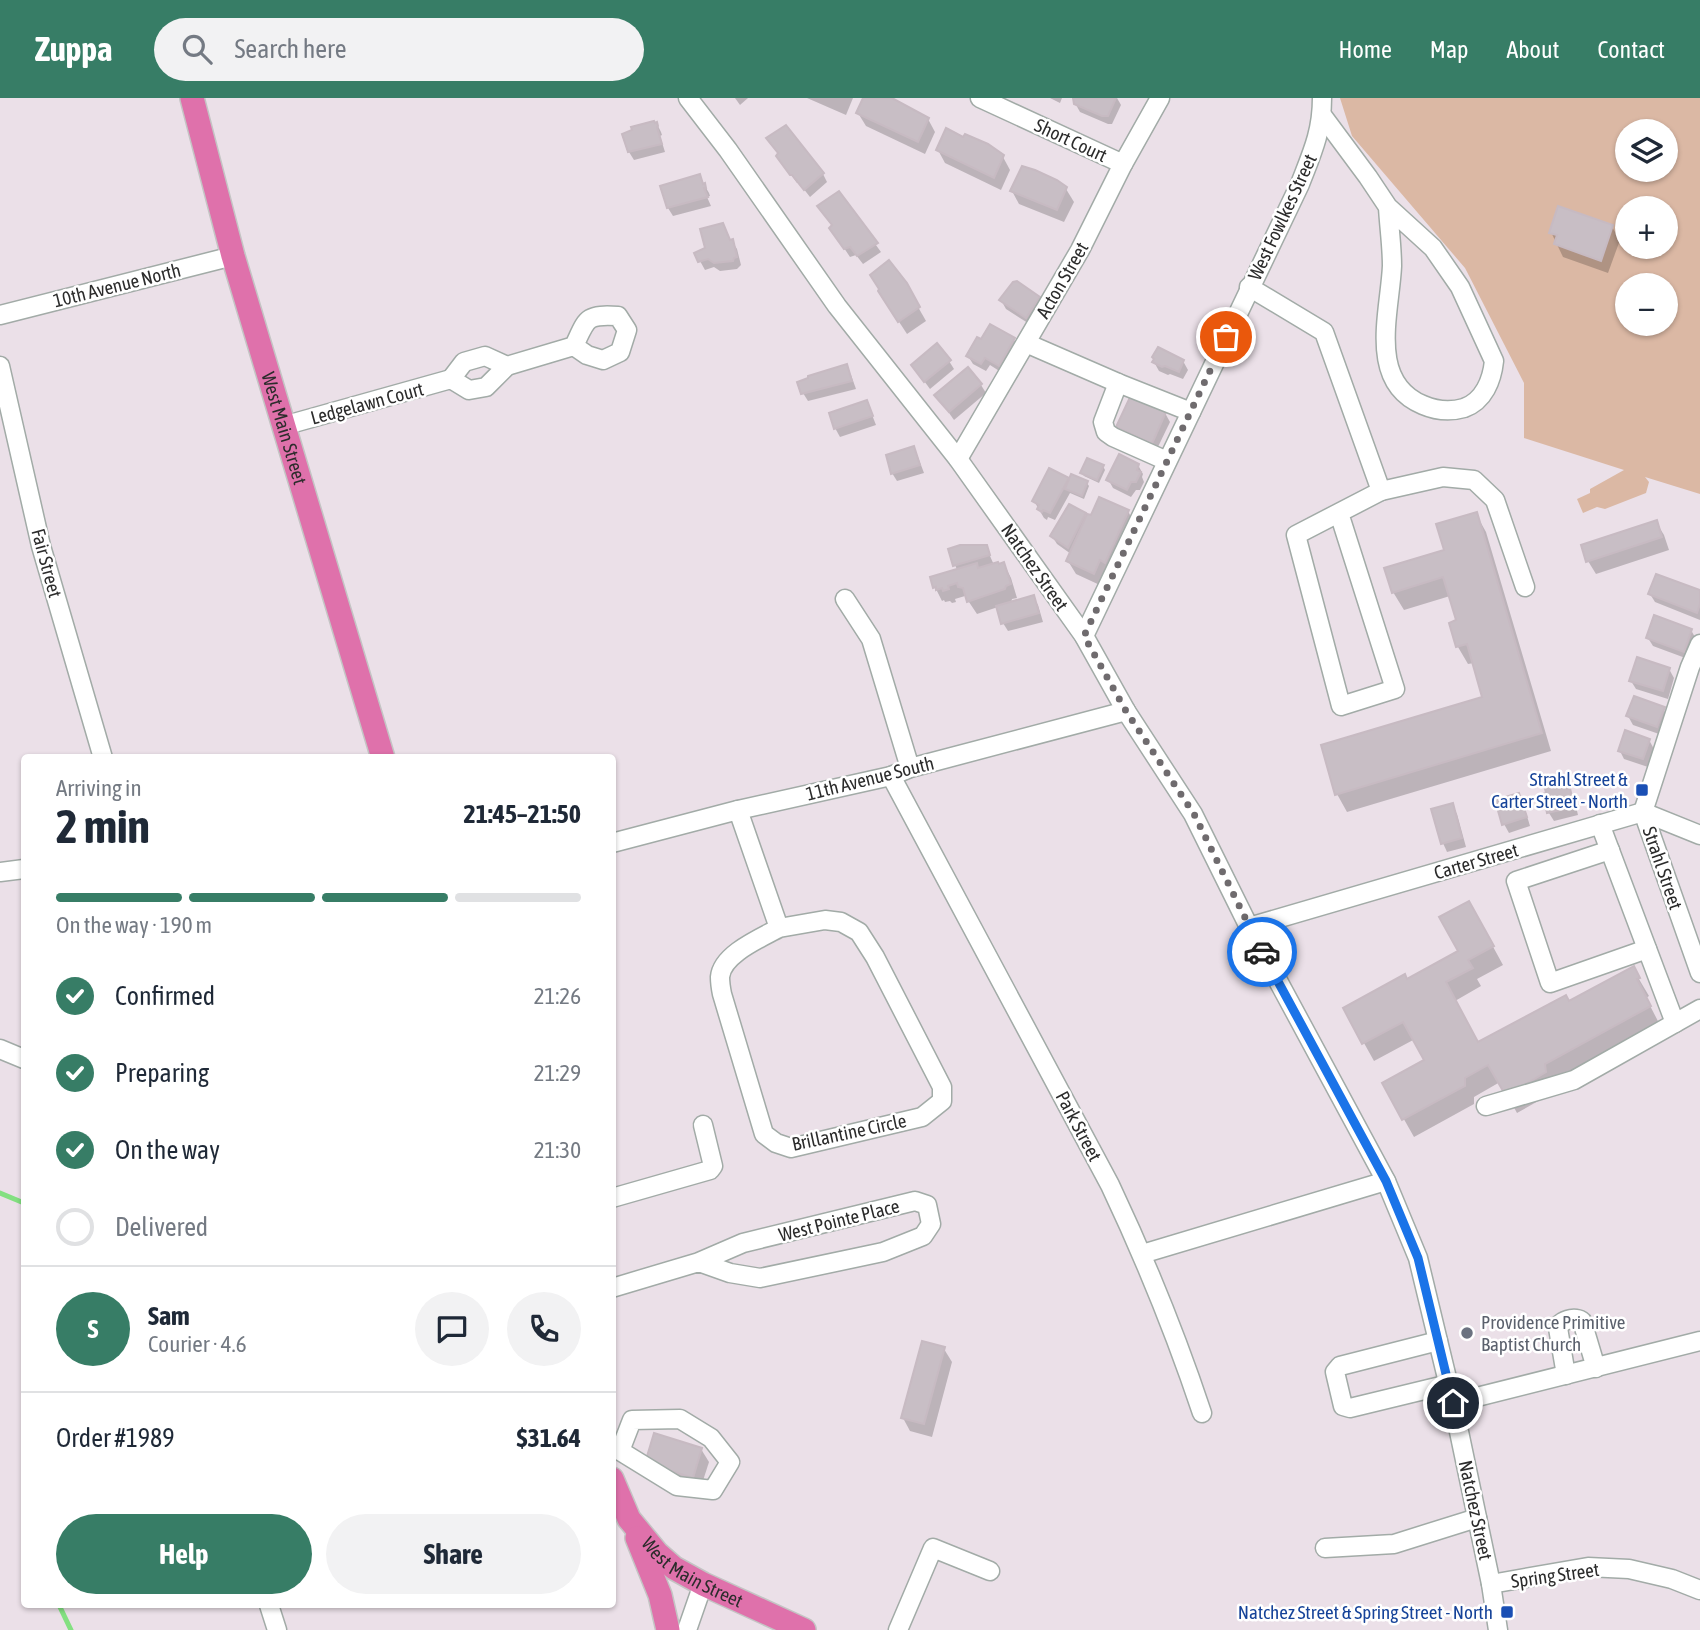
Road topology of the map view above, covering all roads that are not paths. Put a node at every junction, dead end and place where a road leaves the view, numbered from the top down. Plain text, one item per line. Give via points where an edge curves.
1 (192, 98) edge
2 (688, 98) edge
3 (980, 98) edge
4 (1160, 98) edge
5 (1322, 106) edge
6 (1123, 164) junction
7 (1388, 207) junction
8 (233, 256) junction
9 (1249, 287) junction
10 (0, 315) edge
11 (1026, 342) junction
12 (574, 346) dead end
13 (0, 366) edge
14 (507, 366) junction
15 (451, 379) junction
16 (1118, 383) junction
17 (4, 406) edge
18 (1191, 412) junction
19 (283, 426) junction
20 (958, 459) junction
21 (1167, 461) junction
22 (1381, 491) junction
23 (1339, 513) junction
24 (1525, 587) dead end
25 (845, 599) dead end
26 (1084, 636) junction
27 (1700, 644) edge
28 (1126, 711) junction
29 (102, 754) edge
30 (382, 754) edge
31 (910, 768) junction
32 (891, 776) junction
33 (738, 810) junction
34 (1643, 812) junction
35 (1601, 824) junction
36 (1700, 835) edge
37 (616, 842) edge
38 (1610, 850) junction
39 (21, 869) edge
40 (0, 872) edge
41 (1249, 927) junction
42 (779, 928) junction
43 (1647, 949) junction
44 (1700, 973) edge
45 (1700, 1009) edge
46 (1675, 1023) junction
47 (0, 1049) edge
48 (21, 1058) edge
49 (1486, 1106) dead end
50 (704, 1125) dead end
51 (1386, 1181) junction
52 (616, 1197) edge
53 (1142, 1254) junction
54 (699, 1262) junction
55 (616, 1287) edge
56 (1438, 1340) junction
57 (1700, 1342) edge
58 (1596, 1368) junction
59 (1566, 1375) junction
60 (1449, 1384) junction
61 (1453, 1403) junction
62 (1202, 1413) dead end
63 (616, 1449) edge
64 (616, 1488) edge
65 (1478, 1518) junction
66 (629, 1519) junction
67 (1325, 1548) dead end
68 (990, 1571) dead end
69 (703, 1584) junction
70 (1491, 1584) junction
71 (1700, 1590) edge
72 (270, 1608) edge
73 (277, 1630) edge
74 (668, 1630) edge
75 (687, 1630) edge
76 (804, 1630) edge
77 (898, 1630) edge
78 (1498, 1630) edge

1 - 8 main road, West Main Street
2 - 20 street, Natchez Street via 837,306
3 - 6 street, Short Court
4 - 6 street, Acton Street
5 - 7 street
5 - 9 street, West Fowlkes Street via 1317,141 1300,184
6 - 11 street, Acton Street
7 - 7 street via 1433,248 1460,287 1494,361 1483,395 1468,407 1450,411 1415,402 1390,375 1385,348 1392,264
8 - 10 street, 10th Avenue North
8 - 19 main road, West Main Street
9 - 18 street, West Fowlkes Street
9 - 22 street via 1324,332
11 - 16 street
11 - 20 street, Acton Street
12 - 14 street, Ledgelawn Court
13 - 17 street, Fair Street
14 - 15 street, Ledgelawn Court via 485,356 464,362
14 - 15 street, Ledgelawn Court via 486,387 469,390
15 - 19 street, Ledgelawn Court
16 - 18 street
16 - 21 street via 1102,422 1106,432
17 - 29 street, Fair Street
18 - 21 street, West Fowlkes Street
19 - 30 main road, West Main Street
20 - 26 street, Natchez Street
21 - 26 street, West Fowlkes Street
22 - 23 street
22 - 24 street via 1443,477 1474,480 1495,500
23 - 23 street via 1296,535 1341,706 1395,689
25 - 31 street via 871,639
26 - 28 street, Natchez Street
27 - 34 street, Strahl Street
28 - 31 street, 11th Avenue South
28 - 41 street, Natchez Street via 1194,814
31 - 32 street, 11th Avenue South
32 - 33 street, 11th Avenue South
32 - 53 street, Park Street via 1110,1185
33 - 37 street, 11th Avenue South
33 - 42 street
34 - 35 street, Carter Street
34 - 36 street
34 - 44 street, Strahl Street
35 - 38 street
35 - 41 street, Carter Street
38 - 43 street
38 - 43 street via 1517,881 1550,983
39 - 40 street
41 - 51 street, Natchez Street
42 - 42 street, Brillantine Circle via 825,920 859,932 942,1087 942,1101 922,1116 791,1148 764,1133 720,978 738,951
43 - 46 street
45 - 46 street
46 - 49 street via 1574,1080
47 - 48 street
50 - 52 street via 713,1166 710,1170
51 - 53 street
51 - 56 street, Natchez Street via 1418,1258
53 - 62 street, Park Street
54 - 54 street, West Pointe Place via 760,1278 883,1252 923,1236 931,1224 927,1205 915,1201 743,1243
54 - 55 street, West Pointe Place
56 - 60 street, Natchez Street
56 - 60 street via 1340,1366 1335,1372 1343,1406
57 - 58 street
58 - 59 street
58 - 59 street via 1582,1321 1564,1321 1559,1328
59 - 61 street
60 - 61 street, Natchez Street
61 - 65 street, Natchez Street
63 - 63 street via 677,1486 713,1490 730,1462 711,1438 680,1419 632,1420
64 - 66 main road, West Main Street
65 - 67 street via 1394,1544
65 - 70 street, Natchez Street
66 - 69 main road, West Main Street via 674,1568
66 - 74 main road via 660,1595
68 - 77 street via 933,1548
69 - 75 street
69 - 76 main road, West Main Street
70 - 71 street, Spring Street via 1588,1567 1629,1569
70 - 78 street, Natchez Street
72 - 73 street

